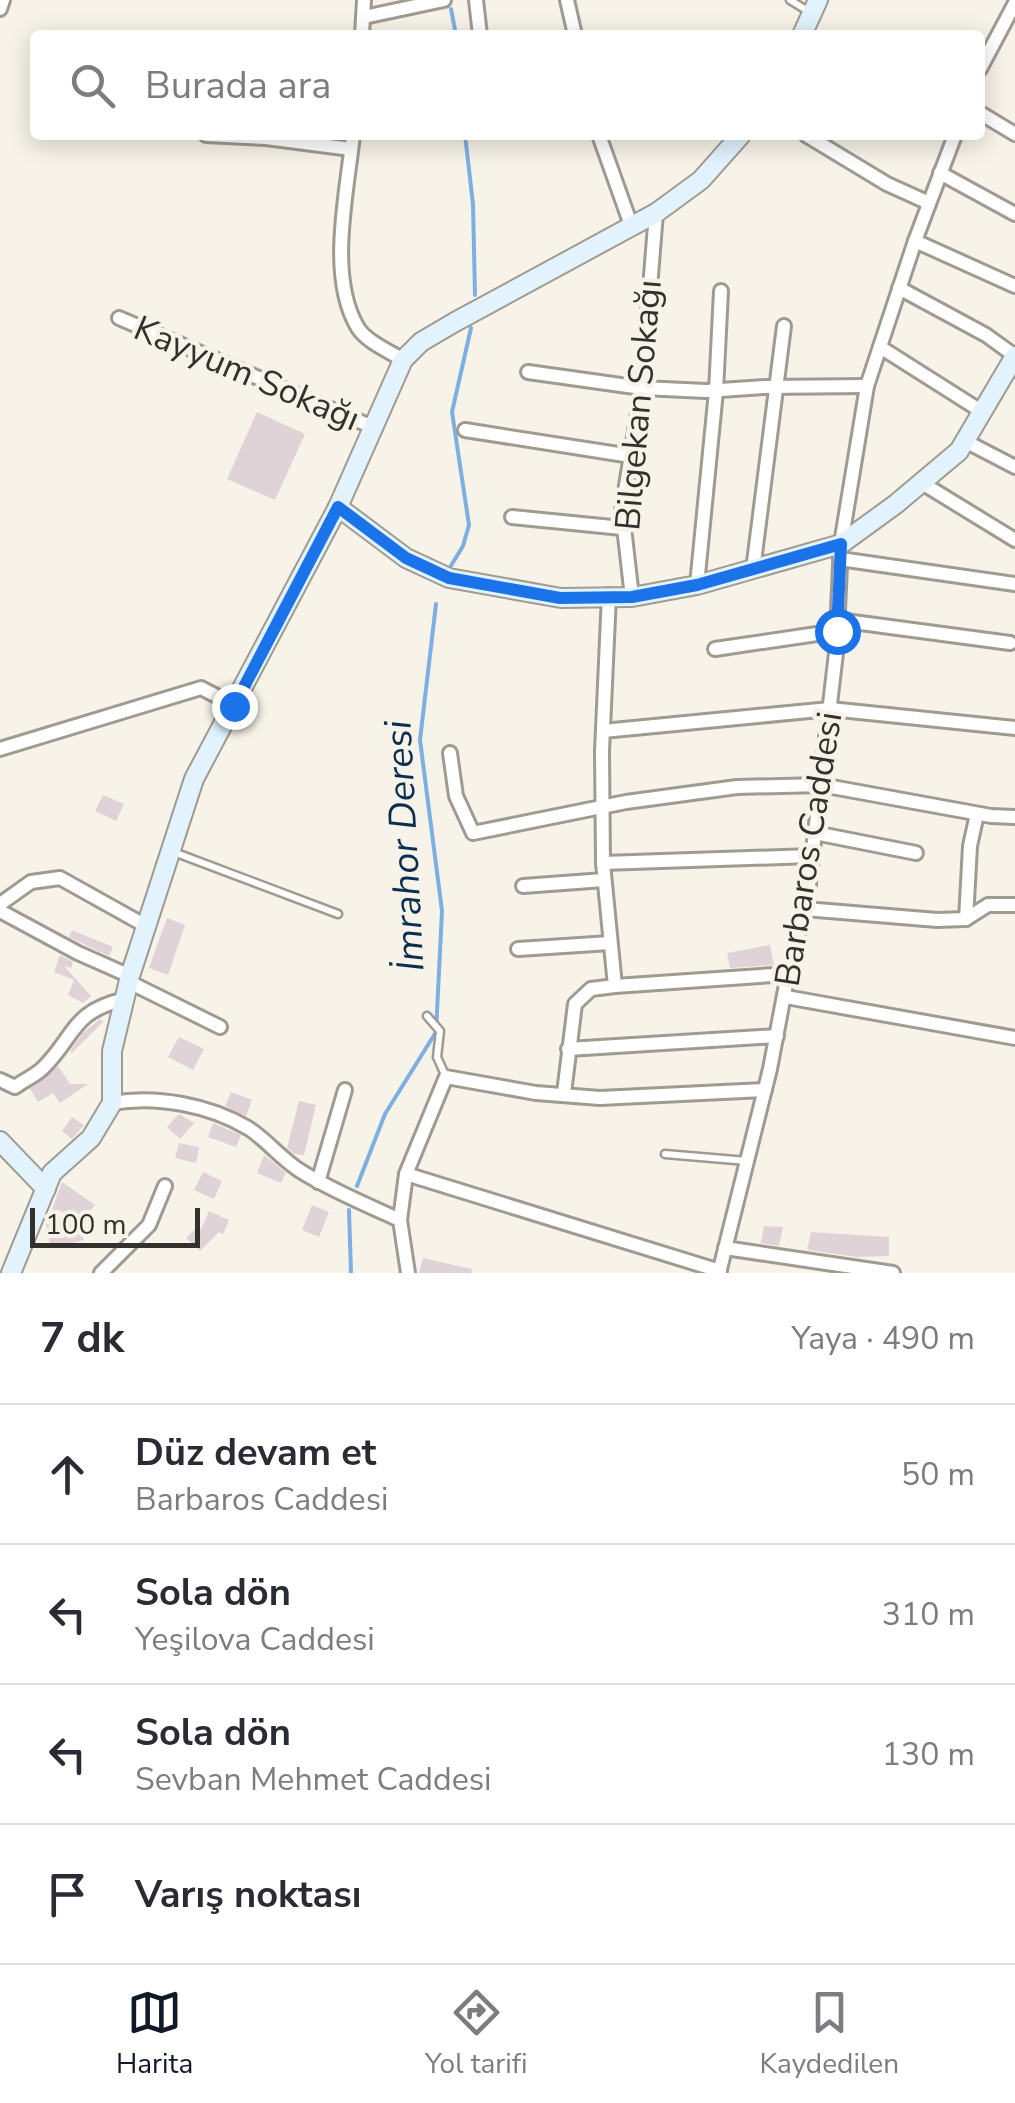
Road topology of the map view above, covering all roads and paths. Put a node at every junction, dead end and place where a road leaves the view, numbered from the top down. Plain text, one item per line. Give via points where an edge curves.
1 (3, 0) edge
2 (362, 0) edge
3 (444, 0) edge
4 (476, 0) edge
5 (566, 0) edge
6 (790, 0) edge
7 (1015, 3) edge
8 (815, 7) edge
9 (0, 8) edge
10 (364, 17) junction
11 (363, 30) edge
12 (479, 30) edge
13 (574, 30) edge
14 (804, 30) edge
15 (985, 60) edge
16 (985, 116) edge
17 (1015, 134) edge
18 (309, 140) edge
19 (602, 140) edge
20 (737, 140) edge
21 (814, 140) edge
22 (953, 140) edge
23 (352, 142) edge
24 (940, 174) junction
25 (929, 203) junction
26 (656, 213) junction
27 (1015, 214) edge
28 (631, 225) junction
29 (914, 241) junction
30 (1015, 286) edge
31 (899, 288) junction
32 (721, 291) dead end
33 (119, 318) dead end
34 (784, 326) dead end
35 (880, 347) junction
36 (1015, 356) edge
37 (403, 360) junction
38 (528, 372) dead end
39 (998, 382) junction
40 (867, 386) junction
41 (777, 387) junction
42 (642, 388) junction
43 (1015, 390) edge
44 (716, 391) junction
45 (981, 411) junction
46 (375, 428) junction
47 (465, 430) dead end
48 (964, 441) junction
49 (630, 456) junction
50 (1015, 467) edge
51 (922, 482) junction
52 (338, 507) junction
53 (512, 517) dead end
54 (622, 528) junction
55 (1015, 540) edge
56 (841, 551) junction
57 (753, 570) junction
58 (1015, 584) edge
59 (697, 585) junction
60 (609, 595) junction
61 (632, 597) junction
62 (837, 625) junction
63 (1010, 643) dead end
64 (715, 649) dead end
65 (234, 706) junction
66 (830, 709) junction
67 (1015, 728) edge
68 (604, 731) junction
69 (0, 748) edge
70 (450, 753) dead end
71 (820, 785) junction
72 (603, 807) junction
73 (977, 814) junction
74 (1015, 817) edge
75 (815, 832) junction
76 (170, 851) junction
77 (916, 853) dead end
78 (812, 856) junction
79 (603, 863) junction
80 (604, 880) junction
81 (523, 886) dead end
82 (1015, 905) edge
83 (0, 907) edge
84 (805, 909) junction
85 (338, 914) dead end
86 (966, 919) junction
87 (146, 926) junction
88 (610, 943) junction
89 (518, 949) dead end
90 (788, 974) junction
91 (128, 986) junction
92 (615, 986) junction
93 (786, 997) junction
94 (432, 1022) dead end
95 (220, 1027) dead end
96 (778, 1036) junction
97 (1015, 1038) edge
98 (568, 1048) junction
99 (446, 1077) junction
100 (0, 1080) edge
101 (345, 1090) dead end
102 (765, 1090) junction
103 (564, 1093) junction
104 (112, 1103) junction
105 (0, 1141) edge
106 (665, 1154) dead end
107 (747, 1161) junction
108 (406, 1174) junction
109 (318, 1182) junction
110 (165, 1186) dead end
111 (46, 1189) junction
112 (400, 1220) junction
113 (725, 1248) junction
114 (0, 1251) edge
115 (17, 1270) edge
116 (719, 1272) edge
117 (101, 1273) edge
118 (408, 1273) edge
119 (893, 1273) edge

1 - 9 street
2 - 10 street
3 - 10 street
4 - 12 street
5 - 13 street
6 - 8 lane
7 - 15 street
8 - 14 main road
10 - 11 street
16 - 17 street
18 - 23 street
19 - 28 street
20 - 26 main road via 701,180
21 - 25 street
22 - 24 street, Barbaros Caddesi
23 - 37 street via 340,269 348,304 360,332
24 - 25 street, Barbaros Caddesi
24 - 27 street
25 - 29 street, Barbaros Caddesi
26 - 28 main road
26 - 42 street, Bilgekan Sokağı
28 - 37 main road via 421,342
29 - 30 street
29 - 31 street, Barbaros Caddesi
31 - 35 street, Barbaros Caddesi
31 - 36 street
32 - 44 street
33 - 46 street, Kayyum Sokağı
34 - 41 street
35 - 40 street, Barbaros Caddesi
35 - 45 street
36 - 39 main road
37 - 46 main road
38 - 42 street
39 - 43 street
39 - 45 main road
40 - 41 street
40 - 56 street, Barbaros Caddesi
41 - 44 street
41 - 57 street
42 - 44 street
42 - 49 street, Bilgekan Sokağı
44 - 59 street
45 - 48 main road
46 - 52 main road
47 - 49 street
48 - 50 street
48 - 51 main road
49 - 54 street, Bilgekan Sokağı
51 - 55 street
51 - 56 main road
52 - 60 main road via 406,558 449,578 560,598
52 - 65 main road
53 - 54 street
54 - 61 street, Bilgekan Sokağı
56 - 57 main road
56 - 58 street
56 - 62 street, Barbaros Caddesi
57 - 59 main road
59 - 61 main road
60 - 61 main road
60 - 68 street
62 - 63 street
62 - 64 street
62 - 66 street, Barbaros Caddesi
65 - 69 street via 201,688
65 - 76 main road via 194,779
66 - 67 street
66 - 68 street
66 - 71 street, Barbaros Caddesi
68 - 72 street
70 - 72 street via 456,796 473,833
71 - 72 street via 737,787
71 - 73 street
71 - 75 street, Barbaros Caddesi
72 - 79 street
73 - 74 street
73 - 86 street
75 - 77 street
75 - 78 street, Barbaros Caddesi
76 - 85 lane
76 - 87 main road
78 - 79 street
78 - 84 street, Barbaros Caddesi
79 - 80 street
80 - 81 street
80 - 88 street
82 - 86 street via 988,906
83 - 87 street via 31,882 60,878
83 - 91 street
84 - 86 street
84 - 90 street, Barbaros Caddesi
87 - 91 main road
88 - 89 street
88 - 92 street
90 - 92 street
90 - 93 street, Barbaros Caddesi
91 - 95 street
91 - 100 street via 77,1021 42,1069 15,1087
91 - 104 main road via 112,1051
92 - 98 street via 591,989 575,1004
93 - 96 street, Barbaros Caddesi
93 - 97 street
94 - 99 lane
96 - 98 street
96 - 102 street, Barbaros Caddesi
98 - 103 street
99 - 103 street
99 - 108 street
101 - 109 street
102 - 103 street via 600,1098
102 - 107 street, Barbaros Caddesi
104 - 109 street via 142,1098 214,1113 248,1128
104 - 111 main road
105 - 111 main road
106 - 107 lane
107 - 113 street, Barbaros Caddesi
108 - 112 street
108 - 116 street
109 - 112 street
110 - 117 street via 150,1225
111 - 115 main road
112 - 118 street
113 - 116 street, Barbaros Caddesi
113 - 119 street
114 - 115 main road

